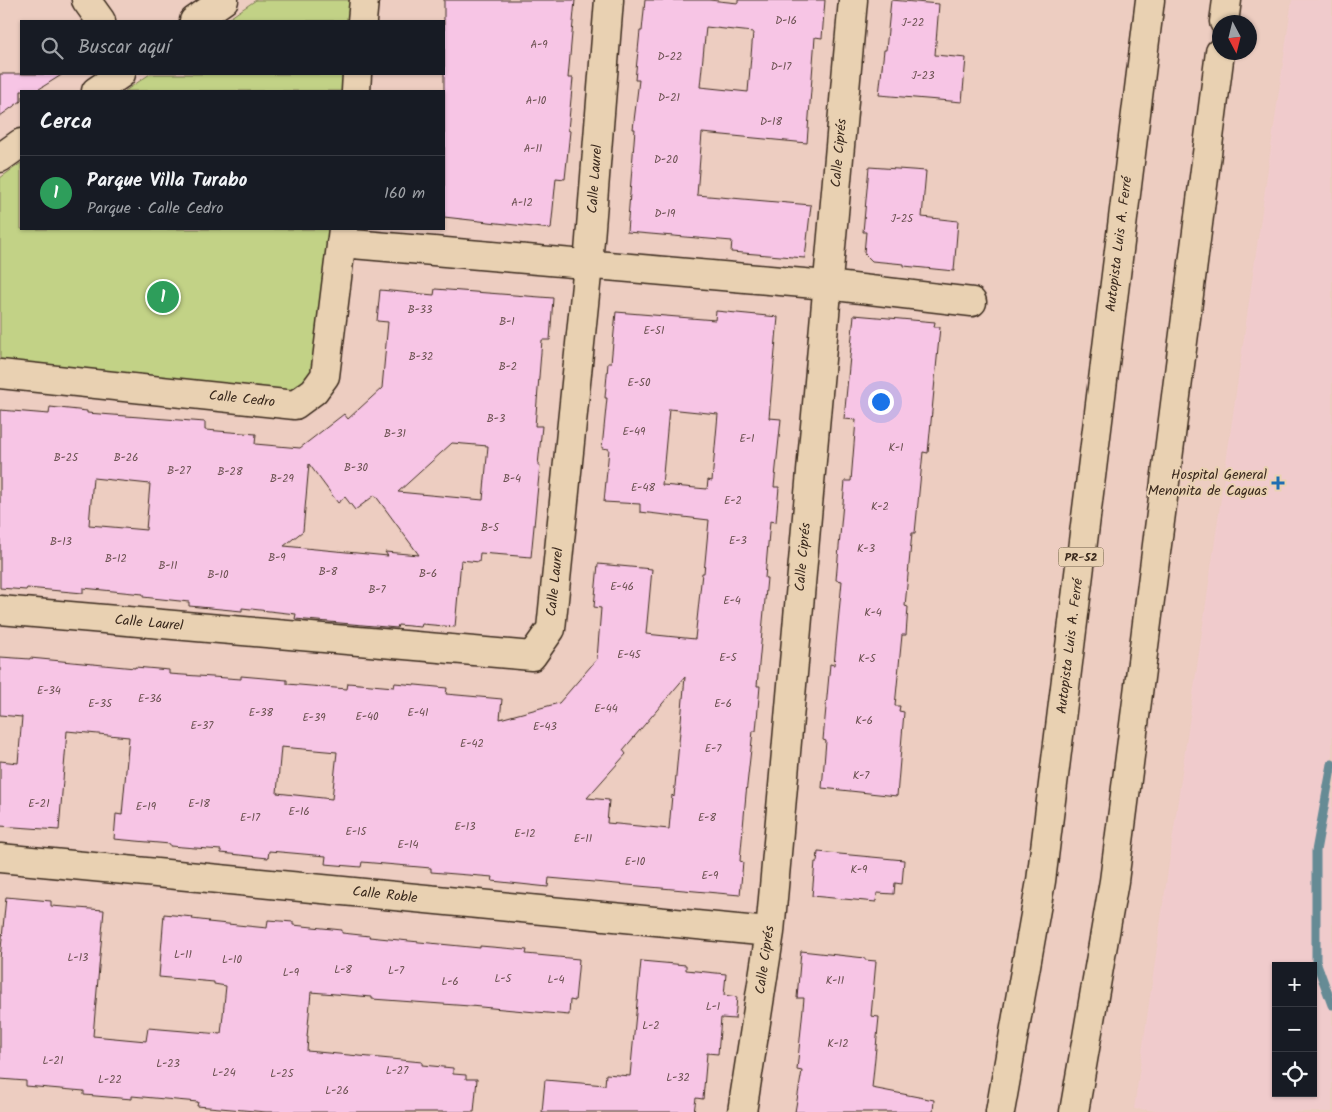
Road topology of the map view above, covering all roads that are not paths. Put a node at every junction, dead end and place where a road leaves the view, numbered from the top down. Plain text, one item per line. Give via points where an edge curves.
1 (86, 0) edge
2 (224, 0) edge
3 (364, 0) edge
4 (609, 0) edge
5 (853, 0) edge
6 (1150, 0) edge
7 (1227, 0) edge
8 (1225, 15) edge
9 (100, 20) edge
10 (195, 20) edge
11 (362, 20) edge
12 (1219, 60) edge
13 (120, 75) edge
14 (357, 75) edge
15 (97, 90) edge
16 (356, 90) edge
17 (20, 145) edge
18 (0, 158) edge
19 (342, 236) edge
20 (588, 265) junction
21 (827, 285) junction
22 (972, 302) dead end
23 (0, 374) edge
24 (0, 610) edge
25 (0, 858) edge
26 (770, 932) junction
27 (742, 1112) edge
28 (1000, 1112) edge
29 (1074, 1112) edge

1 - 9 main road
2 - 10 main road
3 - 11 main road
4 - 20 main road, Calle Laurel
5 - 21 main road, Calle Ciprés
6 - 28 main road, Autopista Luis A. Ferré / PR-52 via 1040,881
7 - 8 main road
12 - 29 main road via 1114,881
13 - 15 main road
14 - 16 main road
17 - 18 main road
19 - 20 main road
19 - 23 main road, Calle Cedro via 325,376 314,391 295,404
20 - 21 main road
20 - 24 main road, Calle Laurel via 550,629 532,656
21 - 22 main road
21 - 26 main road, Calle Ciprés
25 - 26 main road, Calle Roble
26 - 27 main road, Calle Ciprés

